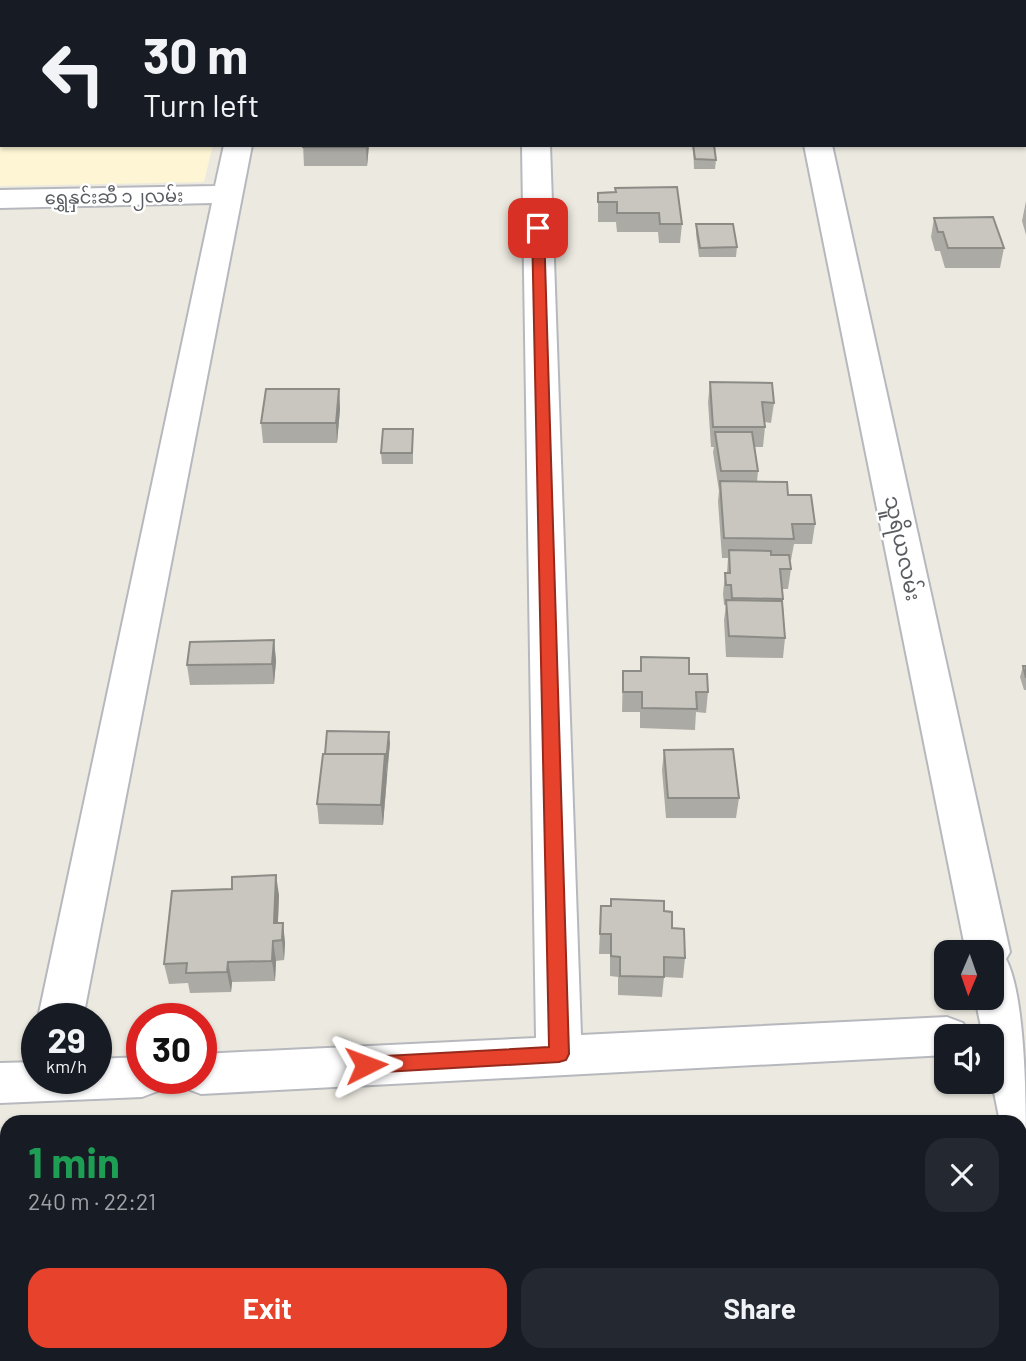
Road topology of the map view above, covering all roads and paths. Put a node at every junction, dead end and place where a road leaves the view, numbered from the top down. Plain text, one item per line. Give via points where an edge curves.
1 (238, 147) edge
2 (536, 147) edge
3 (818, 147) edge
4 (228, 194) junction
5 (0, 199) edge
6 (985, 940) edge
7 (63, 1003) edge
8 (1000, 1010) edge
9 (1005, 1034) joint
10 (934, 1037) edge
11 (559, 1054) junction
12 (217, 1072) edge
13 (21, 1082) edge
14 (0, 1083) edge
15 (1022, 1115) edge

1 - 4 street
2 - 11 street
3 - 6 street, သူရိယလမ်း
4 - 5 street, ရွှေနှင်းဆီ ၁၂လမ်း
4 - 7 street
8 - 9 street
9 - 15 street
10 - 11 street
11 - 12 street
13 - 14 street

